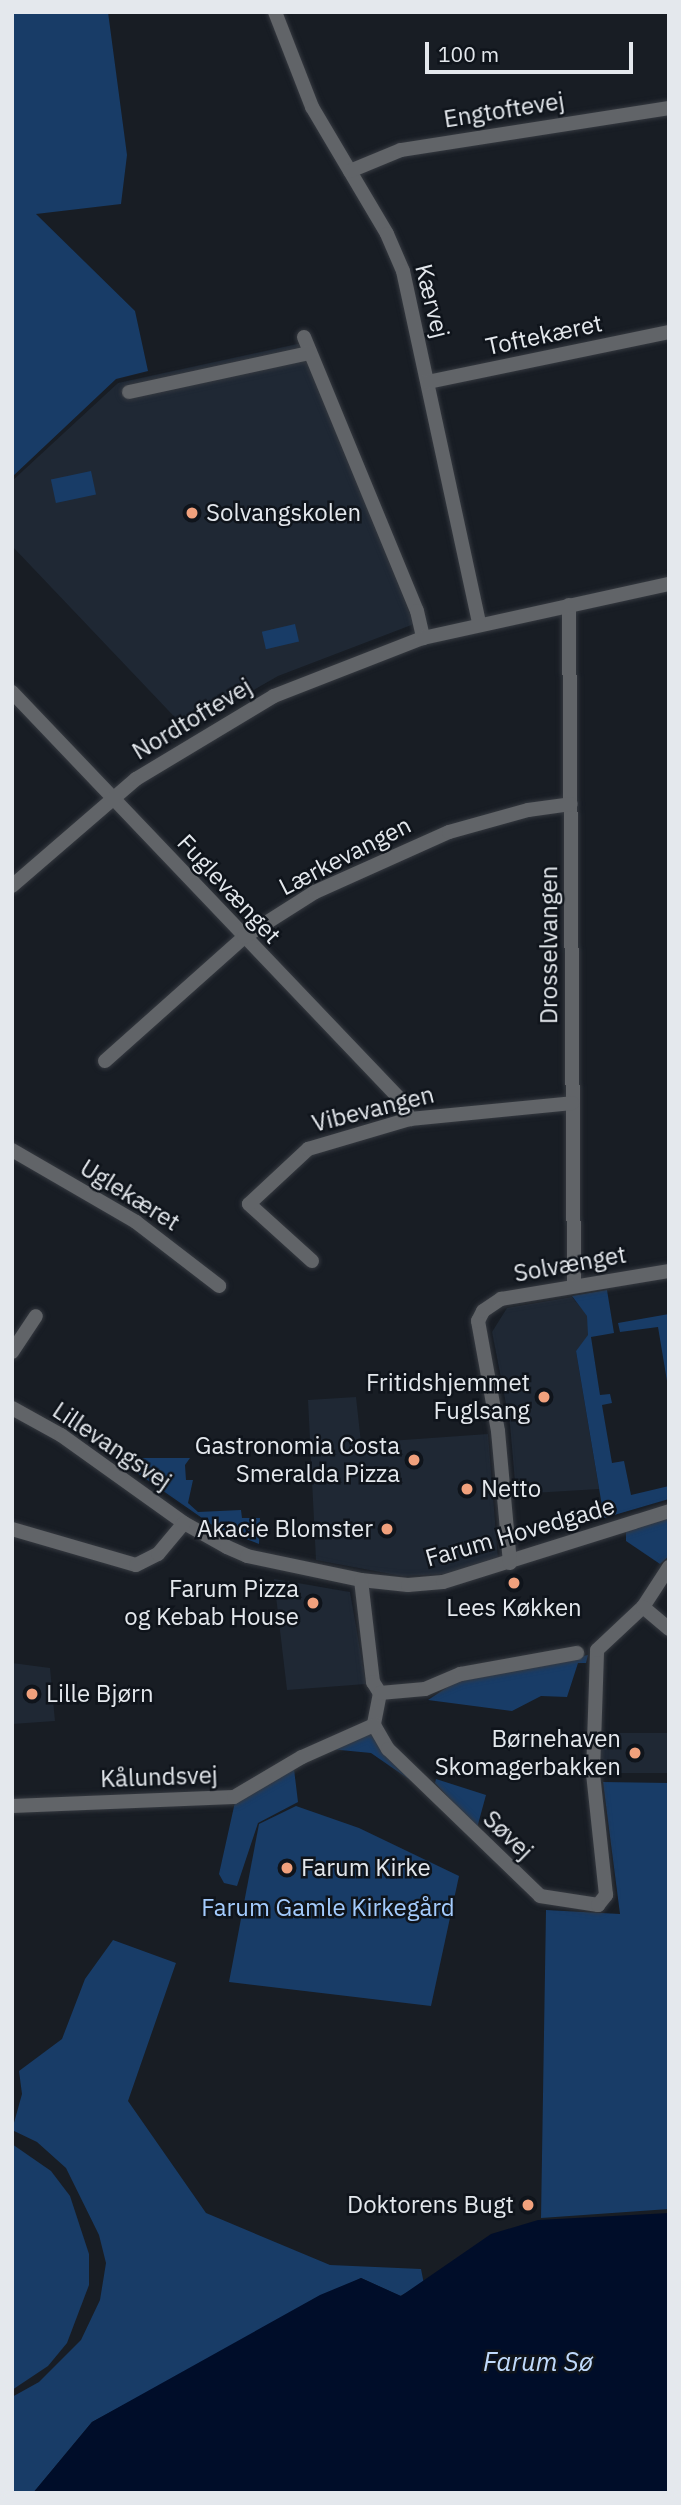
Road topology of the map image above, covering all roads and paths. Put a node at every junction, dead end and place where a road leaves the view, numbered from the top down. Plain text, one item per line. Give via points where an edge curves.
1 (275, 12) edge
2 (669, 108) edge
3 (350, 171) junction
4 (669, 332) edge
5 (304, 337) dead end
6 (310, 353) junction
7 (428, 382) junction
8 (129, 392) dead end
9 (669, 584) edge
10 (569, 605) junction
11 (479, 624) junction
12 (423, 638) junction
13 (12, 692) edge
14 (111, 797) junction
15 (571, 804) junction
16 (12, 886) edge
17 (243, 937) junction
18 (105, 1061) dead end
19 (572, 1103) junction
20 (410, 1119) junction
21 (12, 1150) edge
22 (312, 1261) dead end
23 (669, 1271) edge
24 (219, 1286) dead end
25 (574, 1286) junction
26 (36, 1316) dead end
27 (12, 1352) edge
28 (12, 1408) edge
29 (669, 1511) edge
30 (184, 1523) junction
31 (12, 1529) edge
32 (510, 1563) junction
33 (669, 1567) edge
34 (361, 1580) junction
35 (643, 1607) junction
36 (669, 1629) edge
37 (577, 1653) dead end
38 (380, 1693) junction
39 (374, 1724) junction
40 (12, 1805) edge

1 - 3 street, Kærvej via 312,107
2 - 3 street, Engtoftevej via 401,150
3 - 7 street, Kærvej via 387,234 402,271
4 - 7 street, Toftekæret
5 - 6 street
6 - 8 street
6 - 12 street via 417,611
7 - 11 street, Kærvej
9 - 10 street, Nordtoftevej
10 - 11 street, Nordtoftevej
10 - 15 street, Drosselvangen
11 - 12 street, Nordtoftevej
12 - 14 street, Nordtoftevej via 274,696
13 - 14 street, Fuglevænget
14 - 16 street, Nordtoftevej
14 - 17 street, Fuglevænget
15 - 17 street, Lærkevangen via 528,810 449,832 391,855 315,892
15 - 19 street, Drosselvangen
17 - 18 street, Lærkevangen
17 - 20 street, Fuglevænget via 399,1098
19 - 20 street, Vibevangen
19 - 25 street, Drosselvangen
20 - 22 street, Vibevangen via 308,1149 249,1204
21 - 24 street, Uglekæret via 136,1222
23 - 25 street, Solvænget
25 - 32 street, Solvænget via 501,1299 483,1311 478,1321 498,1431
26 - 27 street
28 - 30 street, Lillevangsvej via 61,1435
29 - 32 street, Farum Hovedgade
30 - 31 street via 158,1554 136,1565
30 - 34 street, Farum Hovedgade via 247,1556
32 - 34 street, Farum Hovedgade via 430,1584
33 - 35 street
34 - 38 street via 373,1682
35 - 36 street
35 - 39 street, Søvej via 597,1650 593,1773 606,1901 586,1905 540,1896 400,1763
37 - 38 street via 461,1674 425,1689
38 - 39 street
39 - 40 street, Kålundsvej via 302,1757 234,1797

